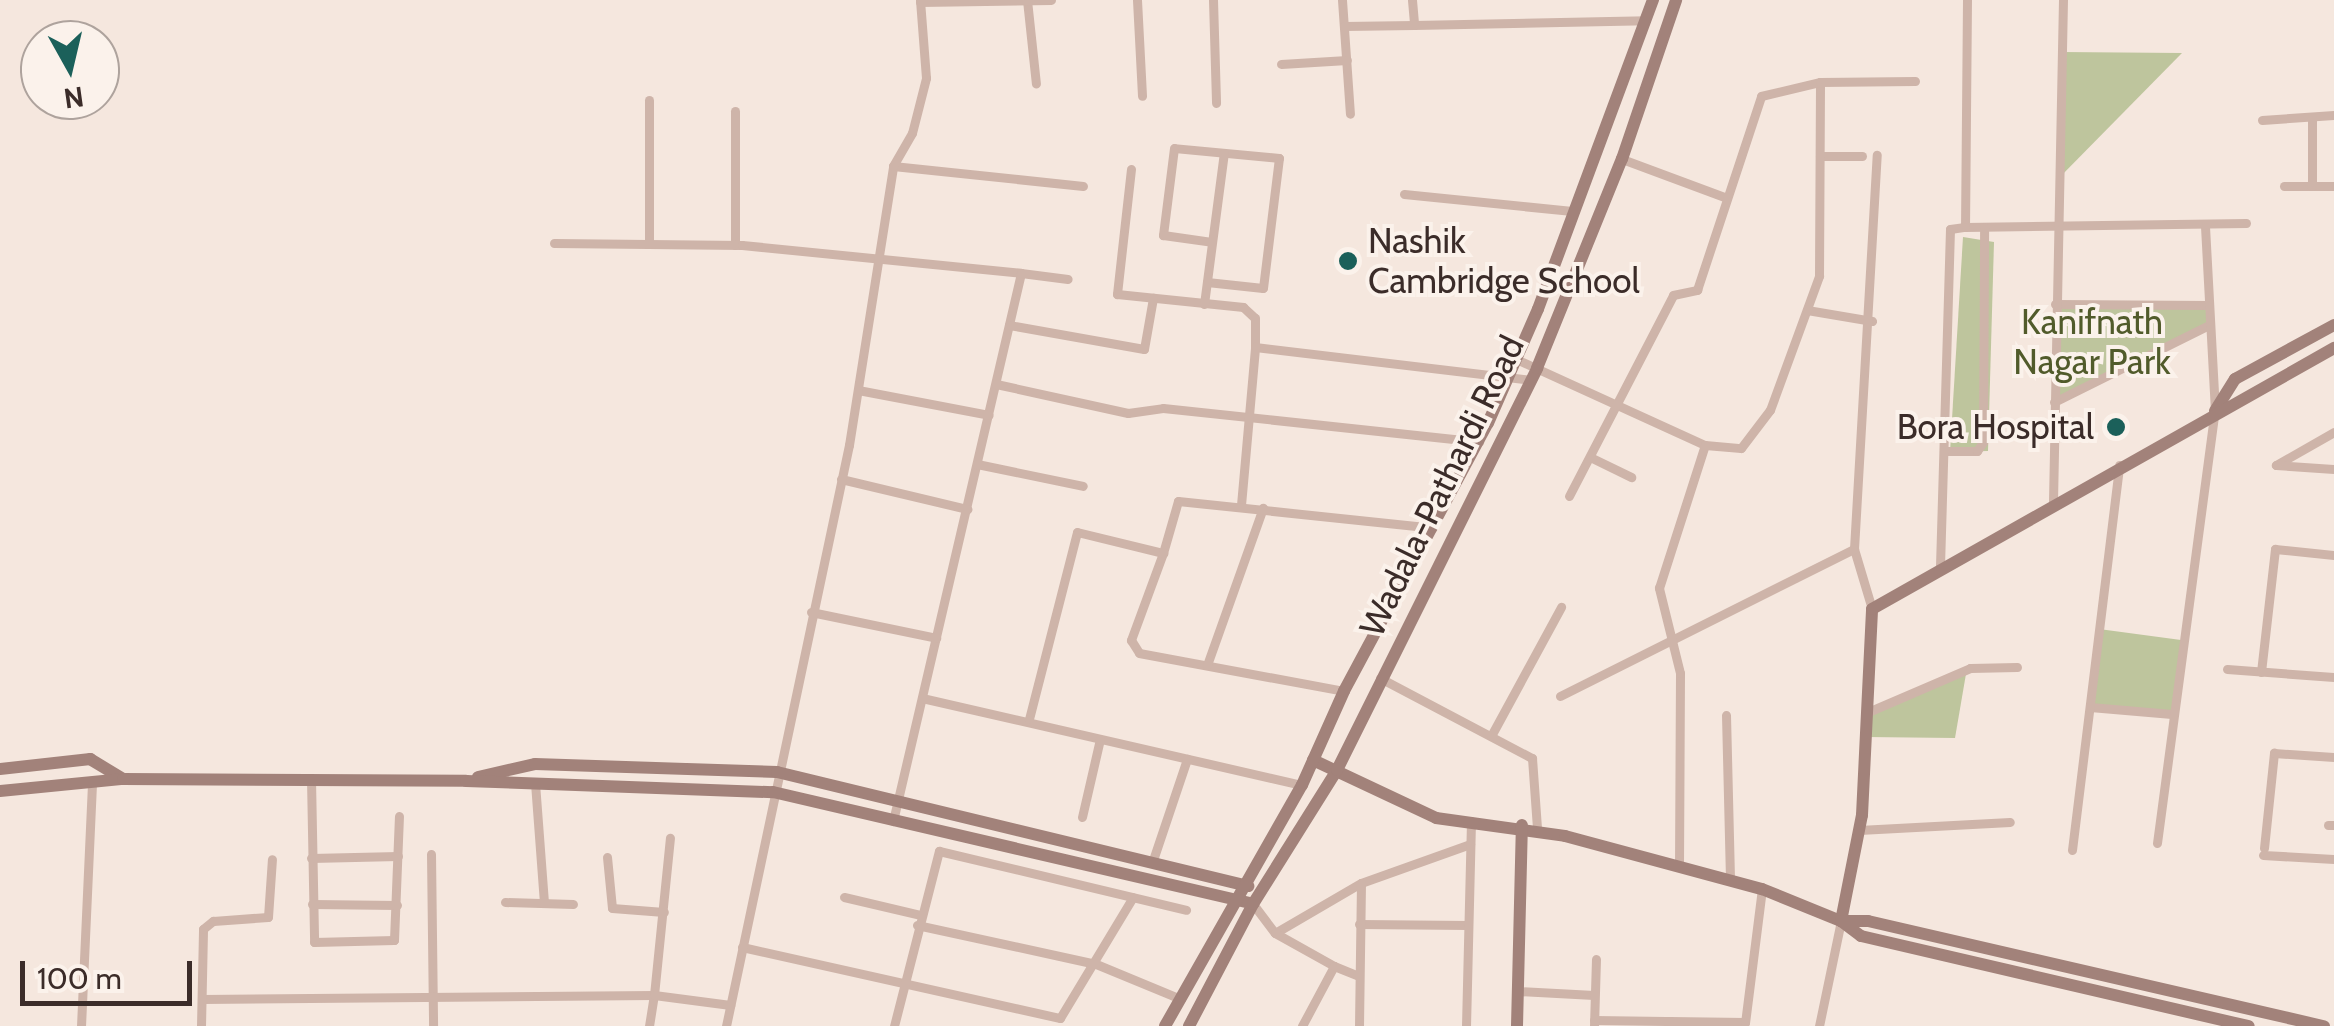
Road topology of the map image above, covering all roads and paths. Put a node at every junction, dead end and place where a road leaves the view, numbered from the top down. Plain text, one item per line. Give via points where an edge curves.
1 (1027, 0) edge
2 (1051, 0) edge
3 (1137, 0) edge
4 (1214, 0) edge
5 (1342, 0) edge
6 (1412, 0) edge
7 (1653, 0) edge
8 (1676, 0) edge
9 (1967, 0) edge
10 (2063, 0) edge
11 (920, 1) edge
12 (1646, 20) junction
13 (1414, 25) junction
14 (1344, 26) junction
15 (1347, 60) junction
16 (1281, 64) dead end
17 (1915, 81) dead end
18 (1820, 82) junction
19 (1036, 84) dead end
20 (1142, 96) dead end
21 (649, 100) dead end
22 (1216, 103) dead end
23 (735, 111) dead end
24 (1350, 114) dead end
25 (2334, 115) edge
26 (2312, 117) junction
27 (2262, 120) dead end
28 (1224, 153) junction
29 (1877, 155) dead end
30 (1820, 156) junction
31 (1862, 156) dead end
32 (1622, 159) junction
33 (893, 166) junction
34 (1131, 169) dead end
35 (1083, 186) dead end
36 (2284, 186) dead end
37 (2312, 186) junction
38 (2334, 186) edge
39 (1404, 194) dead end
40 (1727, 198) junction
41 (1572, 211) junction
42 (2246, 222) dead end
43 (2054, 226) junction
44 (1965, 227) junction
45 (1984, 227) junction
46 (2205, 227) junction
47 (1212, 242) junction
48 (554, 243) dead end
49 (649, 243) junction
50 (736, 245) junction
51 (882, 255) junction
52 (1020, 273) junction
53 (1068, 279) dead end
54 (1206, 282) junction
55 (1153, 298) junction
56 (1204, 304) junction
57 (2055, 304) junction
58 (2209, 305) junction
59 (1807, 310) junction
60 (1872, 320) junction
61 (2210, 324) junction
62 (1009, 325) junction
63 (2334, 325) edge
64 (1255, 346) junction
65 (2334, 348) edge
66 (1516, 359) junction
67 (1510, 374) junction
68 (1534, 374) junction
69 (996, 384) junction
70 (858, 390) junction
71 (2054, 402) junction
72 (1619, 405) junction
73 (2214, 412) junction
74 (989, 415) junction
75 (1246, 418) junction
76 (2334, 432) edge
77 (1478, 442) junction
78 (1706, 444) junction
79 (1944, 451) junction
80 (1590, 457) junction
81 (978, 464) junction
82 (2119, 465) junction
83 (2334, 469) edge
84 (1632, 477) dead end
85 (841, 479) junction
86 (1084, 486) dead end
87 (1569, 496) dead end
88 (2053, 502) junction
89 (1241, 506) junction
90 (1264, 508) junction
91 (967, 509) junction
92 (1437, 528) junction
93 (1854, 549) junction
94 (1163, 553) junction
95 (2334, 555) edge
96 (1940, 566) junction
97 (1561, 606) dead end
98 (1872, 609) junction
99 (812, 612) junction
100 (1672, 634) junction
101 (936, 638) junction
102 (1207, 665) junction
103 (2017, 668) dead end
104 (2227, 669) dead end
105 (2261, 672) junction
106 (2334, 677) edge
107 (1380, 678) junction
108 (1344, 691) junction
109 (1560, 696) dead end
110 (922, 698) junction
111 (2090, 706) junction
112 (1868, 712) junction
113 (2172, 714) junction
114 (1726, 715) dead end
115 (1029, 719) junction
116 (1492, 736) junction
117 (1100, 739) junction
118 (2334, 758) edge
119 (1188, 759) junction
120 (1313, 760) junction
121 (0, 769) edge
122 (1337, 770) junction
123 (777, 772) junction
124 (123, 779) junction
125 (311, 779) junction
126 (466, 780) junction
127 (92, 781) junction
128 (535, 783) junction
129 (1302, 785) junction
130 (0, 791) edge
131 (773, 792) junction
132 (898, 801) junction
133 (399, 816) dead end
134 (1082, 817) dead end
135 (893, 821) junction
136 (1471, 822) junction
137 (2010, 822) dead end
138 (1530, 826) junction
139 (1859, 830) junction
140 (670, 838) dead end
141 (2157, 843) dead end
142 (1470, 844) junction
143 (2072, 850) dead end
144 (431, 854) dead end
145 (398, 856) junction
146 (607, 857) dead end
147 (312, 858) junction
148 (2334, 859) edge
149 (272, 860) dead end
150 (1152, 863) junction
151 (1679, 866) junction
152 (1730, 880) junction
153 (1361, 883) junction
154 (1242, 884) junction
155 (1762, 888) junction
156 (1264, 890) junction
157 (844, 897) dead end
158 (1133, 897) junction
159 (505, 902) dead end
160 (544, 903) junction
161 (312, 904) junction
162 (573, 904) dead end
163 (1232, 904) junction
164 (1253, 904) junction
165 (396, 905) junction
166 (1186, 910) dead end
167 (664, 912) junction
168 (919, 920) junction
169 (1841, 920) junction
170 (1359, 924) junction
171 (1468, 925) junction
172 (1275, 933) junction
173 (742, 947) junction
174 (1596, 959) dead end
175 (1096, 964) junction
176 (1334, 966) junction
177 (1359, 976) junction
178 (904, 983) junction
179 (1518, 991) junction
180 (432, 992) junction
181 (654, 995) junction
182 (1594, 995) junction
183 (202, 999) junction
184 (1181, 999) junction
185 (730, 1005) junction
186 (1594, 1023) edge
187 (1745, 1024) edge
188 (81, 1026) edge
189 (201, 1026) edge
190 (433, 1026) edge
191 (648, 1026) edge
192 (726, 1026) edge
193 (894, 1026) edge
194 (1166, 1026) edge
195 (1189, 1026) edge
196 (1302, 1026) edge
197 (1359, 1026) edge
198 (1466, 1026) edge
199 (1517, 1026) edge
200 (1819, 1026) edge
201 (2248, 1026) edge
202 (2324, 1026) edge

1 - 2 street
1 - 11 street
1 - 19 street
3 - 20 street
4 - 22 street
5 - 14 street
6 - 13 street
7 - 12 main road, Wadala-Pathardi Road
8 - 32 main road, Wadala-Pathardi Road
9 - 44 street
10 - 43 street
11 - 33 street via 926,78 912,133
12 - 13 street
12 - 41 main road, Wadala-Pathardi Road
13 - 14 street
14 - 15 street
15 - 16 street
15 - 24 street
17 - 18 street
18 - 30 street
18 - 40 street via 1761,96
21 - 49 street
23 - 50 street
25 - 26 street
26 - 27 street
26 - 37 street
28 - 47 street
28 - 47 street via 1174,148 1163,236
28 - 54 street via 1278,158 1262,288
29 - 60 street
30 - 31 street
30 - 59 street via 1820,276
32 - 40 street
32 - 68 main road, Wadala-Pathardi Road
33 - 35 street
33 - 51 street
34 - 55 street via 1118,294
36 - 37 street
37 - 38 street
39 - 41 street
40 - 72 street via 1697,290 1673,294
41 - 66 main road, Wadala-Pathardi Road
42 - 46 street
43 - 45 street
43 - 46 street
43 - 57 street
44 - 45 street
44 - 79 street via 1950,230
45 - 79 street via 1984,442 1976,451
46 - 58 street
47 - 54 street
48 - 49 street
49 - 50 street
50 - 51 street
51 - 52 street
51 - 70 street
52 - 53 street
52 - 62 street
54 - 56 street
55 - 56 street
55 - 62 street via 1144,350
56 - 64 street via 1249,312
57 - 58 street
57 - 71 street
58 - 61 street
59 - 60 street
59 - 78 street via 1770,410 1741,448
60 - 93 street
61 - 71 street
61 - 73 street
62 - 69 street
63 - 73 main road via 2235,379
64 - 67 street
64 - 75 street
65 - 73 main road
66 - 67 main road, Wadala-Pathardi Road
66 - 68 street
67 - 68 street
67 - 77 main road, Wadala-Pathardi Road
68 - 72 street
68 - 107 main road, Wadala-Pathardi Road
69 - 74 street
69 - 75 street via 1128,412 1164,408
70 - 74 street
70 - 85 street
71 - 88 street
72 - 78 street
72 - 80 street
73 - 82 main road
73 - 113 street
74 - 81 street
75 - 77 street
75 - 89 street
76 - 83 street via 2276,464
77 - 92 main road, Wadala-Pathardi Road
78 - 100 street via 1659,588
79 - 96 street
80 - 84 street
80 - 87 street
81 - 86 street
81 - 91 street
82 - 88 main road
82 - 111 street
85 - 91 street
85 - 99 street
88 - 96 main road
89 - 90 street
89 - 94 street via 1178,501
90 - 92 street
90 - 102 street
91 - 101 street
92 - 108 main road, Wadala-Pathardi Road
93 - 98 street
93 - 100 street
94 - 102 street via 1133,648
94 - 115 street via 1077,532
95 - 105 street via 2275,550
96 - 98 main road
97 - 116 street
98 - 112 main road
99 - 101 street
99 - 123 street
100 - 109 street
100 - 151 street via 1680,673
101 - 110 street
102 - 108 street
103 - 112 street via 1970,668
104 - 105 street
105 - 106 street
107 - 116 street
107 - 122 main road, Wadala-Pathardi Road
108 - 120 main road, Wadala-Pathardi Road
110 - 115 street
110 - 132 street
111 - 113 street
111 - 143 street
112 - 139 main road
113 - 141 street
114 - 152 street
115 - 117 street
116 - 138 street via 1532,758
117 - 119 street
117 - 134 street
118 - 148 street via 2274,753 2263,852
119 - 129 street
119 - 150 street
120 - 122 main road
120 - 129 main road, Wadala-Pathardi Road
121 - 124 main road via 90,759
122 - 136 main road via 1436,818
122 - 156 main road, Wadala-Pathardi Road
123 - 126 main road via 534,764
123 - 131 street
123 - 132 main road
124 - 125 main road
124 - 127 main road
125 - 126 main road
125 - 147 street
126 - 128 main road
127 - 130 main road
127 - 188 street
128 - 131 main road
128 - 160 street
129 - 154 main road, Wadala-Pathardi Road
131 - 135 main road
131 - 173 street
132 - 135 street
132 - 150 main road
133 - 145 street
135 - 163 main road
136 - 138 main road
136 - 142 street
137 - 139 street
138 - 151 main road
138 - 179 main road
139 - 169 main road
140 - 167 street
142 - 153 street
142 - 171 street
144 - 180 street
145 - 147 street
145 - 165 street
146 - 167 street via 612,908
147 - 161 street
149 - 183 street via 268,917 205,925
150 - 154 main road
151 - 152 main road
152 - 155 main road
153 - 170 street
153 - 172 street
154 - 156 main road
154 - 163 main road, Wadala-Pathardi Road
155 - 169 main road
155 - 187 street
156 - 164 main road, Wadala-Pathardi Road
157 - 168 street
158 - 166 street
158 - 168 street via 939,851
158 - 175 street
159 - 160 street
160 - 162 street
161 - 165 street
161 - 165 street via 317,943 392,942
163 - 164 main road
163 - 184 main road, Wadala-Pathardi Road
164 - 172 street
164 - 195 main road, Wadala-Pathardi Road
167 - 181 street
168 - 175 street
168 - 178 street
169 - 200 street
169 - 201 main road via 1861,936
169 - 202 main road via 1868,920
170 - 171 street
170 - 177 street
171 - 198 street
172 - 176 street
173 - 178 street
173 - 185 street
174 - 182 street
175 - 178 street via 1060,1018
175 - 184 street
176 - 177 street
176 - 196 street
177 - 197 street
178 - 193 street
179 - 182 street
179 - 199 main road
180 - 181 street
180 - 183 street
180 - 190 street
181 - 185 street
181 - 191 street
182 - 186 street
183 - 189 street
184 - 194 main road, Wadala-Pathardi Road
185 - 192 street
186 - 187 street

